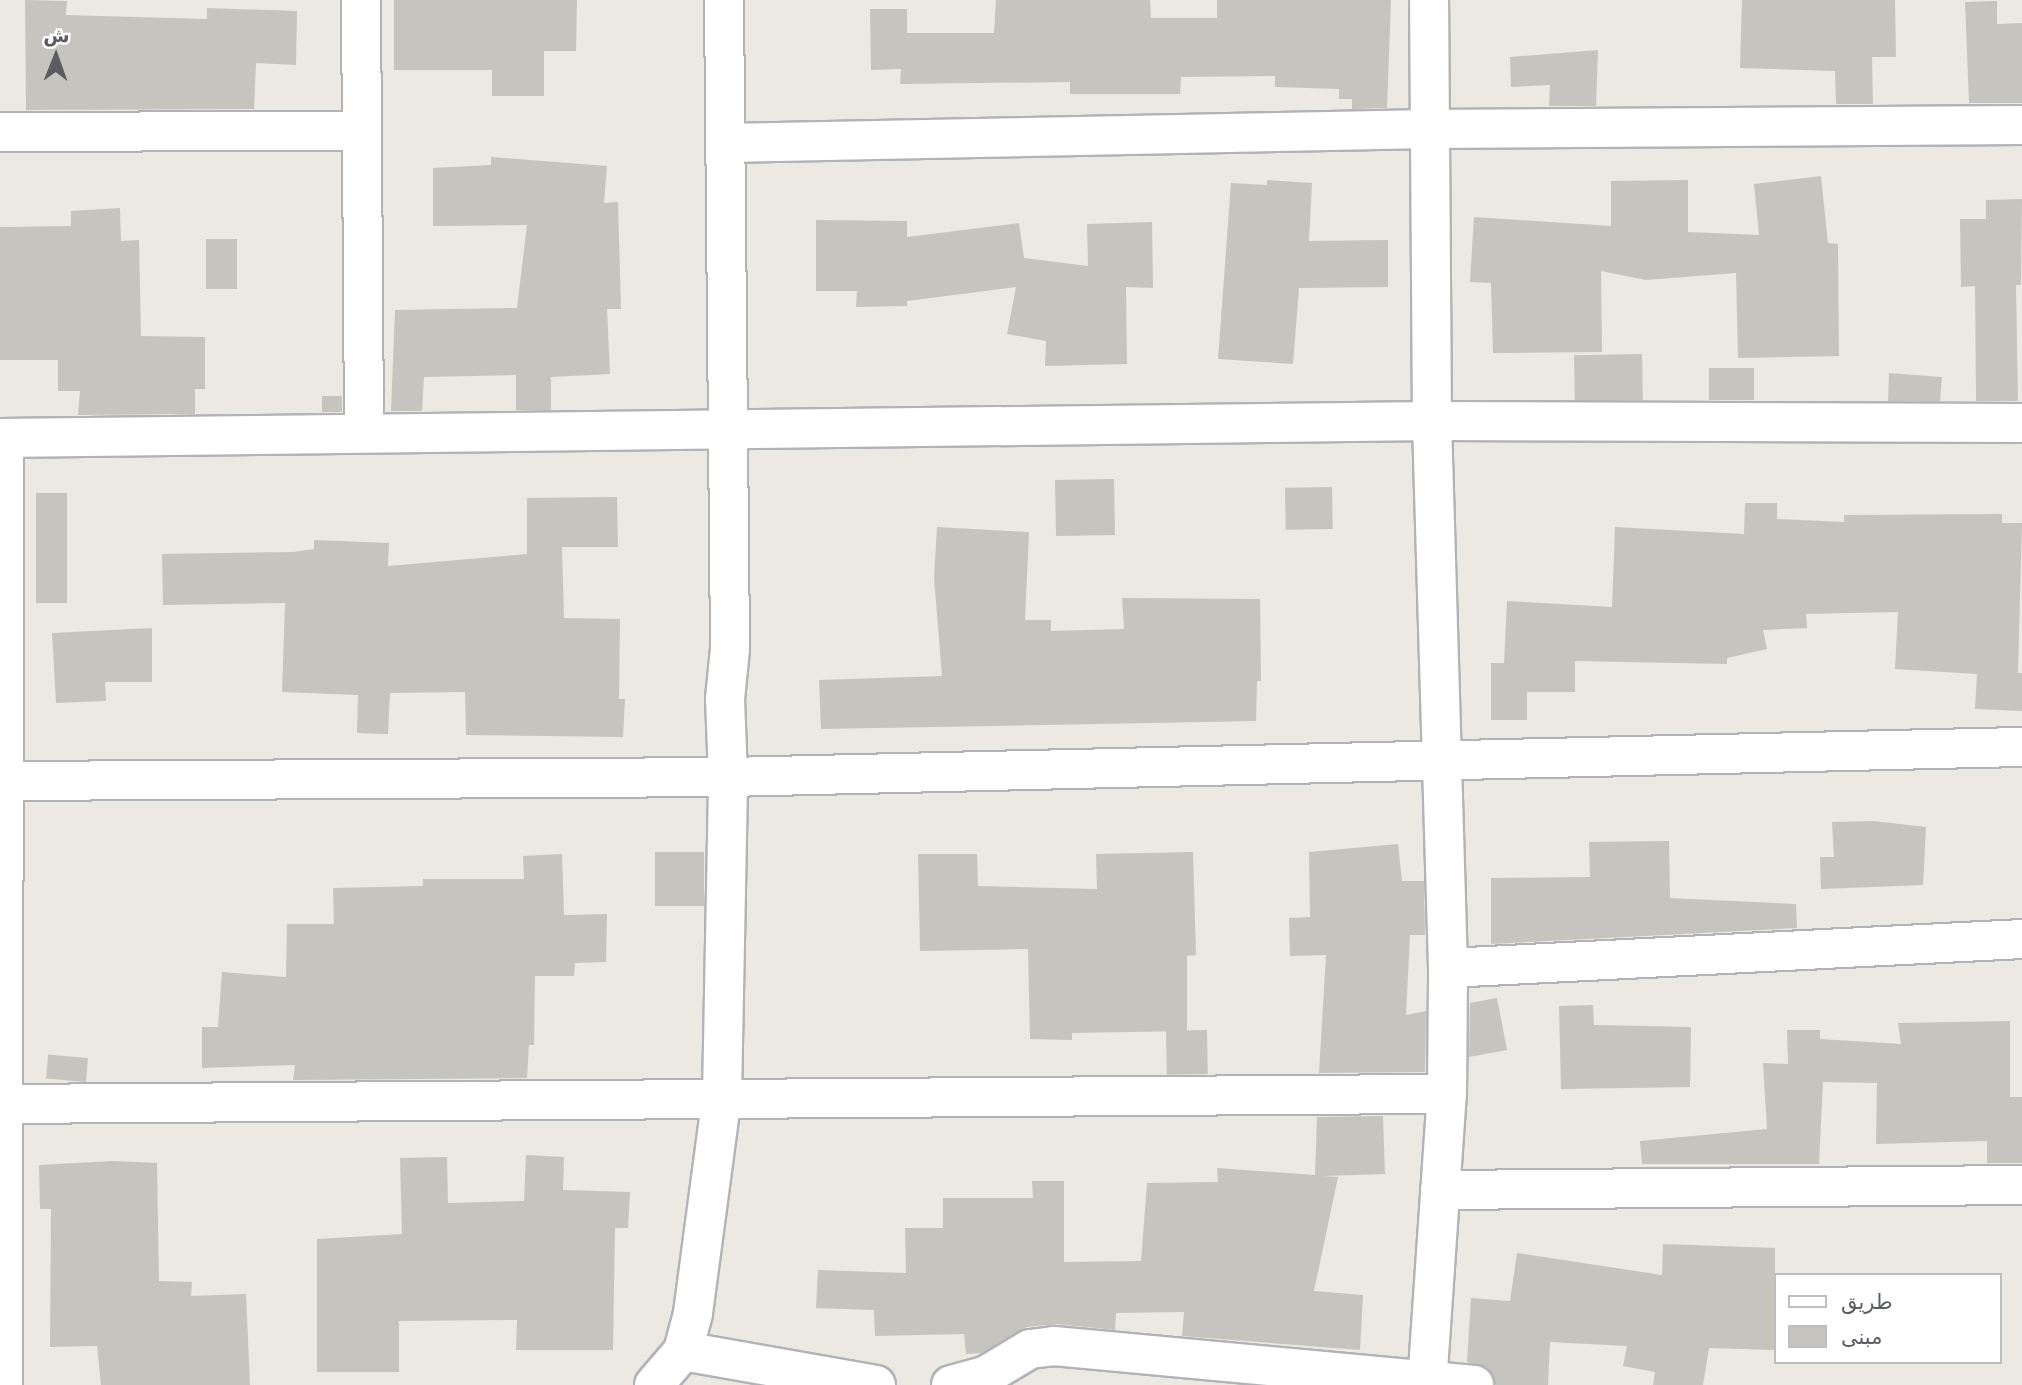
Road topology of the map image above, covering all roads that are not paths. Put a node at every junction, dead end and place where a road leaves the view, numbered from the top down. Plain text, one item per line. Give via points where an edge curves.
1 (360, 0) edge
2 (724, 0) edge
3 (1429, 0) edge
4 (2022, 125) edge
5 (1430, 129) junction
6 (362, 131) junction
7 (0, 132) edge
8 (725, 143) junction
9 (1432, 421) junction
10 (2022, 423) edge
11 (728, 430) junction
12 (364, 433) junction
13 (2, 438) edge
14 (2022, 747) edge
15 (1443, 763) junction
16 (728, 776) junction
17 (1, 780) edge
18 (2022, 939) edge
19 (1448, 968) junction
20 (1447, 1094) junction
21 (722, 1097) junction
22 (1, 1104) edge
23 (2022, 1185) edge
24 (1440, 1190) junction
25 (683, 1351) junction
26 (1428, 1382) edge
27 (4, 1385) edge
28 (654, 1385) edge
29 (876, 1385) edge
30 (951, 1385) edge
31 (1475, 1385) edge

1 - 6 street
2 - 8 street
3 - 5 street
4 - 5 street
5 - 8 street
5 - 9 street
6 - 7 street
6 - 12 street
8 - 11 street
9 - 10 street
9 - 11 street
9 - 15 street
11 - 12 street
11 - 16 street
12 - 13 street
13 - 17 street
14 - 15 street
15 - 16 street
15 - 19 street
16 - 17 street
16 - 21 street
17 - 22 street
18 - 19 street
19 - 20 street
20 - 21 street
20 - 24 street
21 - 22 street
21 - 25 street via 693,1313
22 - 27 street
23 - 24 street
24 - 26 street
25 - 28 street
25 - 29 street
26 - 30 street via 1054,1346 1030,1349 985,1376
26 - 31 street

